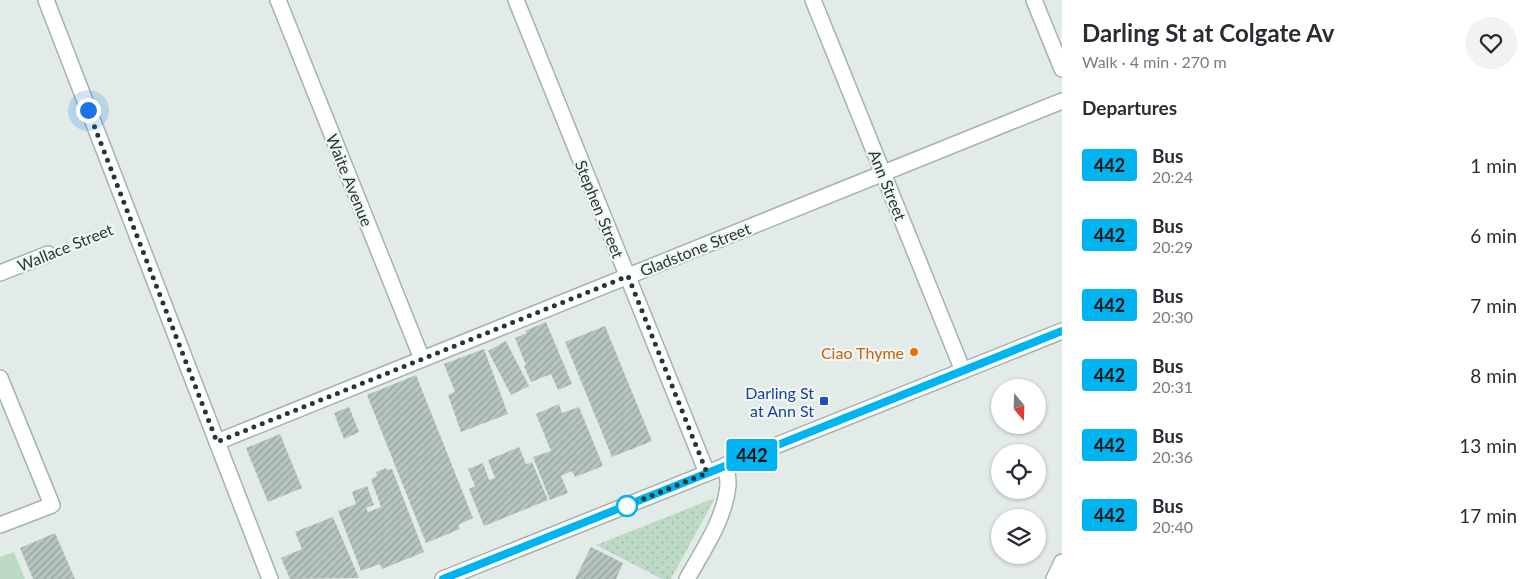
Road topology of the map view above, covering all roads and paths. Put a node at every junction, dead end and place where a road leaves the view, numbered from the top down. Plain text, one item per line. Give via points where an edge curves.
1 (46, 0) edge
2 (278, 0) edge
3 (516, 0) edge
4 (813, 0) edge
5 (1034, 0) edge
6 (1062, 69) edge
7 (1062, 101) edge
8 (883, 173) junction
9 (131, 220) junction
10 (48, 254) joint
11 (0, 273) edge
12 (628, 276) junction
13 (1062, 331) edge
14 (422, 359) junction
15 (963, 371) junction
16 (0, 378) edge
17 (217, 442) junction
18 (726, 465) junction
19 (707, 473) junction
20 (0, 525) edge
21 (1062, 562) edge
22 (270, 579) edge
23 (443, 579) edge
24 (687, 579) edge
25 (1054, 579) edge

1 - 9 street
2 - 14 street, Waite Avenue
3 - 12 street, Stephen Street
4 - 8 street, Ann Street
5 - 6 street
7 - 8 street, Gladstone Street
8 - 12 street, Gladstone Street
8 - 15 street, Ann Street
9 - 10 path, Wallace Street
9 - 17 street
10 - 11 street, Wallace Street
12 - 14 street, Gladstone Street
12 - 19 street, Stephen Street
13 - 15 street
14 - 17 street, Gladstone Street
15 - 18 street
16 - 20 street via 52,504
17 - 22 street
18 - 19 street
18 - 24 street via 728,484 717,526
19 - 23 street
21 - 25 street

